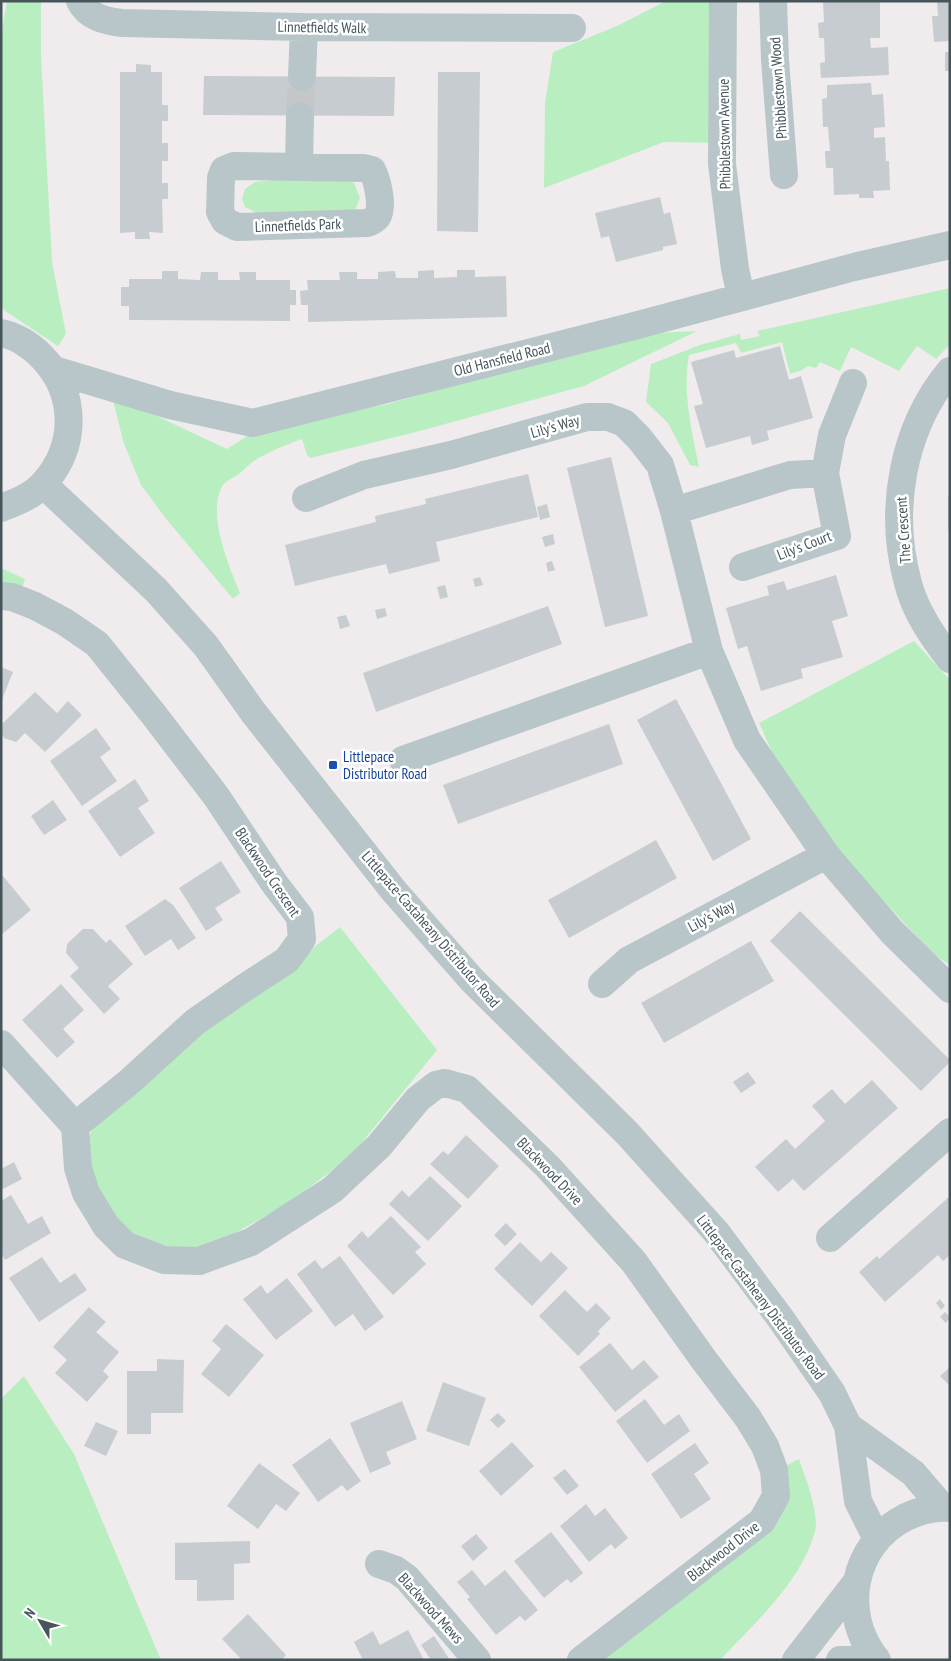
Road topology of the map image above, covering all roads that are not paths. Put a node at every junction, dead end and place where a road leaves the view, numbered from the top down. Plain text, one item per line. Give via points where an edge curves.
1 (80, 1) edge
2 (723, 1) edge
3 (773, 1) edge
4 (304, 27) junction
5 (572, 28) dead end
6 (302, 76) tunnel mouth
7 (300, 116) tunnel mouth
8 (299, 167) junction
9 (784, 175) dead end
10 (950, 245) edge
11 (741, 296) junction
12 (1, 333) edge
13 (54, 370) junction
14 (950, 371) edge
15 (853, 383) dead end
16 (824, 473) junction
17 (43, 484) junction
18 (306, 498) dead end
19 (1, 508) edge
20 (674, 511) junction
21 (742, 567) dead end
22 (1, 596) edge
23 (709, 651) junction
24 (950, 659) edge
25 (403, 760) dead end
26 (826, 855) junction
27 (602, 984) dead end
28 (950, 989) edge
29 (1, 1044) edge
30 (75, 1126) junction
31 (950, 1132) edge
32 (830, 1238) dead end
33 (848, 1426) junction
34 (946, 1508) edge
35 (876, 1538) junction
36 (379, 1564) dead end
37 (855, 1584) junction
38 (876, 1659) edge
39 (477, 1660) edge
40 (581, 1660) edge
41 (796, 1660) edge
42 (840, 1660) edge

1 - 4 street, Linnetfields Walk via 89,13 106,21
2 - 11 street, Phibblestown Avenue via 722,164
3 - 9 street, Phibblestown Wood
4 - 5 street, Linnetfields Walk
4 - 6 street
7 - 8 street
8 - 8 street, Linnetfields Park via 372,170 377,178 380,207 377,217 367,223 283,226 237,227 225,221 220,212 224,170 234,166
10 - 11 street, Old Hansfield Road
11 - 13 street, Old Hansfield Road via 252,423 170,405
12 - 13 street via 34,348
13 - 17 street via 65,392 69,417 67,441 58,464
14 - 24 street, The Crescent via 921,418 908,452 900,489 900,525 908,583 924,621
15 - 16 street, Lily's Court via 832,435
16 - 20 street via 790,475
16 - 21 street, Lily's Court via 837,536
17 - 19 street via 21,501
17 - 33 street, Littlepace-Castaheany Distributor Road via 156,590 206,646 253,712 394,891 472,980 627,1133 716,1232 781,1319 832,1394
18 - 20 street, Lily's Way via 364,475 451,455 587,417 608,417 624,423 660,465
20 - 23 street, Lily's Way
22 - 30 street, Blackwood Crescent via 35,606 96,644 216,796 300,917 302,939 288,960 195,1022
23 - 25 street
23 - 26 street, Lily's Way via 747,740
26 - 27 street, Lily's Way via 629,960
26 - 28 street, Lily's Way via 892,932
29 - 30 street
30 - 40 street, Blackwood Drive via 78,1168 86,1193 106,1226 125,1245 164,1260 199,1261 251,1242 332,1190 379,1146 418,1099 436,1085 445,1083 467,1089 547,1166 634,1262 748,1418 765,1446 774,1470 776,1496 762,1521
31 - 32 street
33 - 34 street, Littlepace-Castaheany Distributor Road via 913,1473
33 - 35 street, Littlepace-Castaheany Distributor Road via 858,1500
34 - 35 street via 918,1512 895,1522
35 - 37 street via 862,1560
36 - 39 street, Blackwood Mews via 407,1578
37 - 38 street via 854,1610 862,1636
37 - 41 street
38 - 42 street

